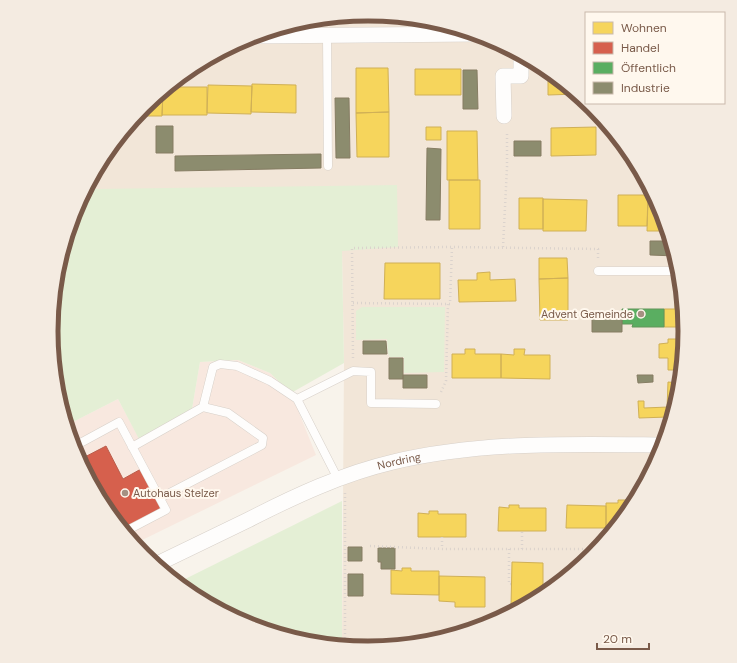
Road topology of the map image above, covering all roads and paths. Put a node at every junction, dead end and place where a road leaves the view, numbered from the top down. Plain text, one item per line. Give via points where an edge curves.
1 (457, 34) edge
2 (327, 35) junction
3 (274, 36) edge
4 (521, 61) edge
5 (504, 116) joint
6 (328, 166) dead end
7 (452, 247) junction
8 (503, 247) junction
9 (598, 271) joint
10 (673, 271) edge
11 (353, 303) junction
12 (448, 304) junction
13 (353, 371) junction
14 (297, 399) junction
15 (436, 404) joint
16 (203, 407) junction
17 (80, 445) edge
18 (657, 445) edge
19 (132, 447) junction
20 (341, 478) junction
21 (160, 498) junction
22 (129, 529) edge
23 (522, 531) dead end
24 (442, 537) dead end
25 (370, 546) dead end
26 (591, 548) edge
27 (442, 549) junction
28 (509, 549) junction
29 (522, 549) junction
30 (161, 562) edge
31 (511, 584) dead end
32 (345, 641) edge

1 - 2 street
2 - 3 street
2 - 6 lane
4 - 5 street via 521,76 503,76
5 - 8 path via 507,122 507,167
7 - 8 path
7 - 11 path via 352,248
7 - 12 path
8 - 9 path via 598,249
9 - 10 lane
11 - 12 path
11 - 13 path
12 - 15 path via 446,381
13 - 14 lane
13 - 15 lane via 371,372 371,403
14 - 16 lane via 270,381 236,366 220,364 214,367
14 - 20 lane
16 - 19 lane
16 - 21 lane via 228,413 263,438 262,445
17 - 19 lane via 119,422
18 - 20 street, Nordring via 546,444 477,448 393,462
19 - 21 lane
20 - 30 street, Nordring via 300,494
20 - 32 path
21 - 22 lane via 166,510
23 - 29 path
24 - 27 path
25 - 27 path
26 - 29 path
27 - 28 path
28 - 29 path
28 - 31 path

